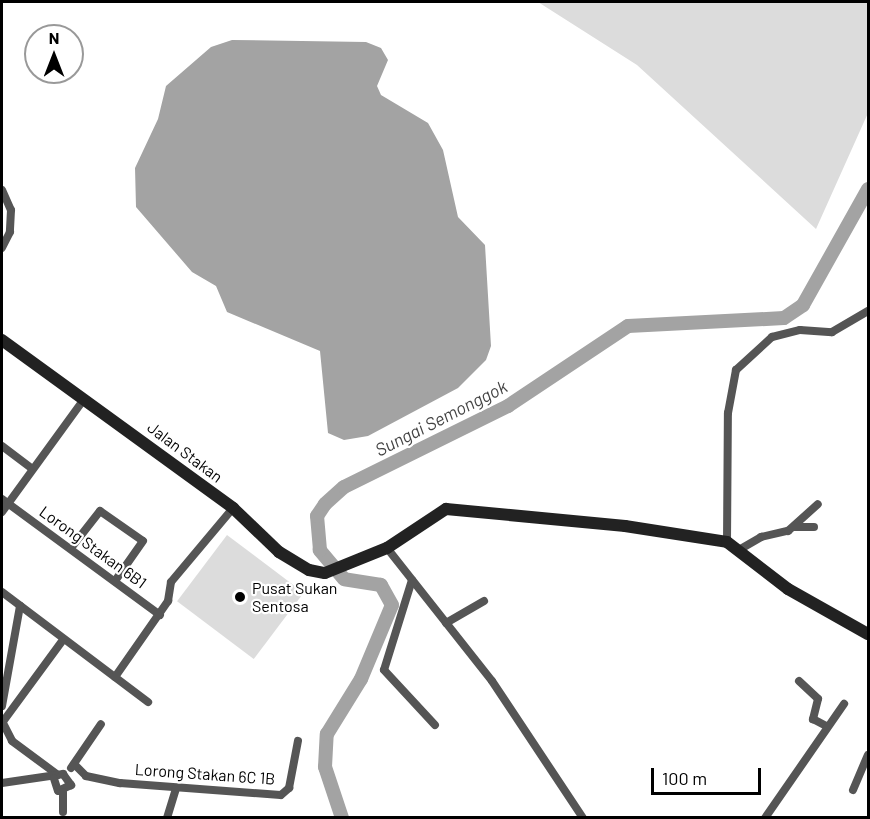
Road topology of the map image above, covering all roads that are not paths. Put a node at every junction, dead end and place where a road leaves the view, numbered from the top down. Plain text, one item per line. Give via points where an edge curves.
1 (2, 190) edge
2 (2, 248) edge
3 (868, 310) edge
4 (860, 318) junction
5 (868, 323) edge
6 (2, 340) edge
7 (84, 399) junction
8 (2, 446) edge
9 (32, 469) junction
10 (4, 501) edge
11 (818, 504) dead end
12 (233, 508) junction
13 (2, 512) edge
14 (794, 527) junction
15 (814, 527) dead end
16 (727, 542) junction
17 (71, 548) junction
18 (387, 548) junction
19 (737, 551) junction
20 (412, 580) junction
21 (114, 581) junction
22 (2, 592) edge
23 (484, 601) dead end
24 (20, 606) junction
25 (160, 615) junction
26 (446, 623) junction
27 (868, 634) edge
28 (63, 640) junction
29 (115, 677) junction
30 (799, 681) dead end
31 (148, 702) dead end
32 (844, 704) dead end
33 (2, 706) edge
34 (2, 722) edge
35 (101, 724) dead end
36 (435, 725) dead end
37 (826, 726) junction
38 (298, 741) dead end
39 (868, 755) edge
40 (74, 764) junction
41 (60, 777) junction
42 (2, 783) edge
43 (176, 789) junction
44 (853, 790) dead end
45 (63, 792) junction
46 (63, 812) dead end
47 (167, 818) edge
48 (583, 818) edge
49 (765, 818) edge

1 - 2 street via 11,210 10,232
3 - 4 street
4 - 5 street
4 - 16 street via 832,332 800,330 772,337 736,369 728,413
6 - 7 main road, Jalan Stakan
7 - 9 street
7 - 12 main road, Jalan Stakan
8 - 9 street
9 - 10 street
10 - 13 street
10 - 17 street, Lorong Stakan 6B1
11 - 14 street
12 - 18 main road, Jalan Stakan via 279,552 309,570 325,573
12 - 25 street via 171,582
14 - 15 street
14 - 19 street
16 - 18 main road, Jalan Stakan via 625,526 446,509
16 - 19 main road
17 - 21 street, Lorong Stakan 6B1
17 - 21 street via 100,511 143,541
18 - 20 street
19 - 27 main road via 788,589
20 - 26 street
20 - 36 street via 384,670
21 - 25 street, Lorong Stakan 6B1
22 - 24 street
23 - 26 street
24 - 28 street
24 - 33 street
25 - 29 street
26 - 48 street
28 - 29 street
28 - 34 street
29 - 31 street
30 - 37 street via 818,699 813,719
32 - 37 street
34 - 41 street via 12,741
35 - 40 street
37 - 49 street
38 - 43 street, Lorong Stakan 6C 1B via 289,788 281,795
39 - 44 street
40 - 41 street
40 - 43 street, Lorong Stakan 6C 1B via 86,776
41 - 42 street
41 - 45 street via 55,788
41 - 45 street via 71,785
43 - 47 street
45 - 46 street

